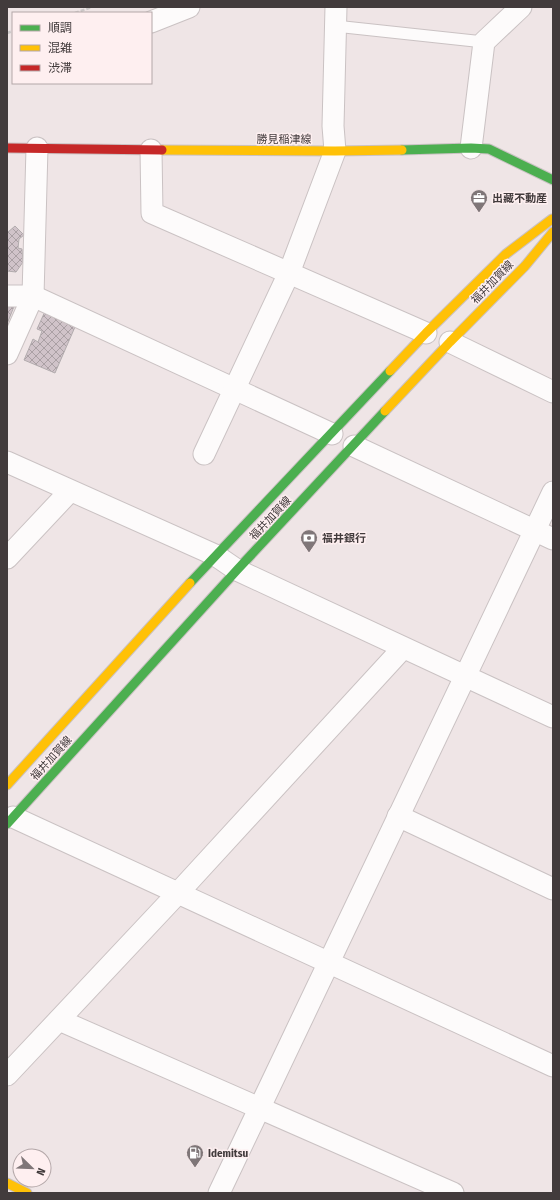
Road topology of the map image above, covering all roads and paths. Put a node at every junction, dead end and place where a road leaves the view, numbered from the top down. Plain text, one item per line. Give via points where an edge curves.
1 (92, 7) edge
2 (189, 7) edge
3 (521, 7) edge
4 (78, 12) edge
5 (336, 16) edge
6 (152, 22) edge
7 (484, 42) junction
8 (7, 148) edge
9 (37, 148) junction
10 (471, 148) junction
11 (151, 150) junction
12 (334, 151) junction
13 (553, 180) edge
14 (553, 218) edge
15 (553, 232) edge
16 (289, 273) junction
17 (7, 296) edge
18 (34, 296) junction
19 (426, 333) junction
20 (450, 342) junction
21 (7, 354) edge
22 (236, 388) junction
23 (553, 392) edge
24 (332, 434) junction
25 (354, 446) junction
26 (204, 454) dead end
27 (7, 462) edge
28 (70, 491) junction
29 (553, 492) edge
30 (544, 535) edge
31 (215, 555) junction
32 (7, 558) edge
33 (237, 570) junction
34 (403, 648) junction
35 (465, 676) junction
36 (553, 717) edge
37 (7, 785) edge
38 (398, 816) junction
39 (10, 821) edge
40 (553, 889) edge
41 (178, 893) junction
42 (329, 962) junction
43 (59, 1020) junction
44 (553, 1066) edge
45 (7, 1075) edge
46 (259, 1108) junction
47 (7, 1183) edge
48 (27, 1193) edge
49 (218, 1193) edge
50 (453, 1193) edge

1 - 4 path
2 - 6 street
3 - 7 street
5 - 7 lane
5 - 12 street
7 - 10 street
8 - 9 main road, 勝見稲津線
9 - 11 main road, 勝見稲津線
9 - 18 street
10 - 12 main road, 勝見稲津線
10 - 13 main road, 勝見稲津線 via 489,149
11 - 12 main road, 勝見稲津線
11 - 16 street via 152,212
12 - 16 street
14 - 19 main road, 福井加賀線 via 506,254
15 - 20 main road, 福井加賀線 via 525,266
16 - 19 street
16 - 22 street
17 - 18 street
18 - 21 street
18 - 22 street
19 - 24 main road, 福井加賀線
20 - 23 street
20 - 25 main road, 福井加賀線
22 - 24 street
22 - 26 street
24 - 31 main road, 福井加賀線
25 - 30 street
25 - 33 main road, 福井加賀線
27 - 28 street
28 - 31 street
28 - 32 street
29 - 30 street
30 - 35 street
31 - 33 street
31 - 37 main road, 福井加賀線
33 - 34 street
33 - 39 main road, 福井加賀線
34 - 35 street
34 - 41 street
35 - 36 street
35 - 38 street
38 - 40 street
38 - 42 street
39 - 41 street
41 - 42 street
41 - 43 street
42 - 44 street
42 - 46 street
43 - 45 street
43 - 46 street
46 - 49 street
46 - 50 street
47 - 48 main road

